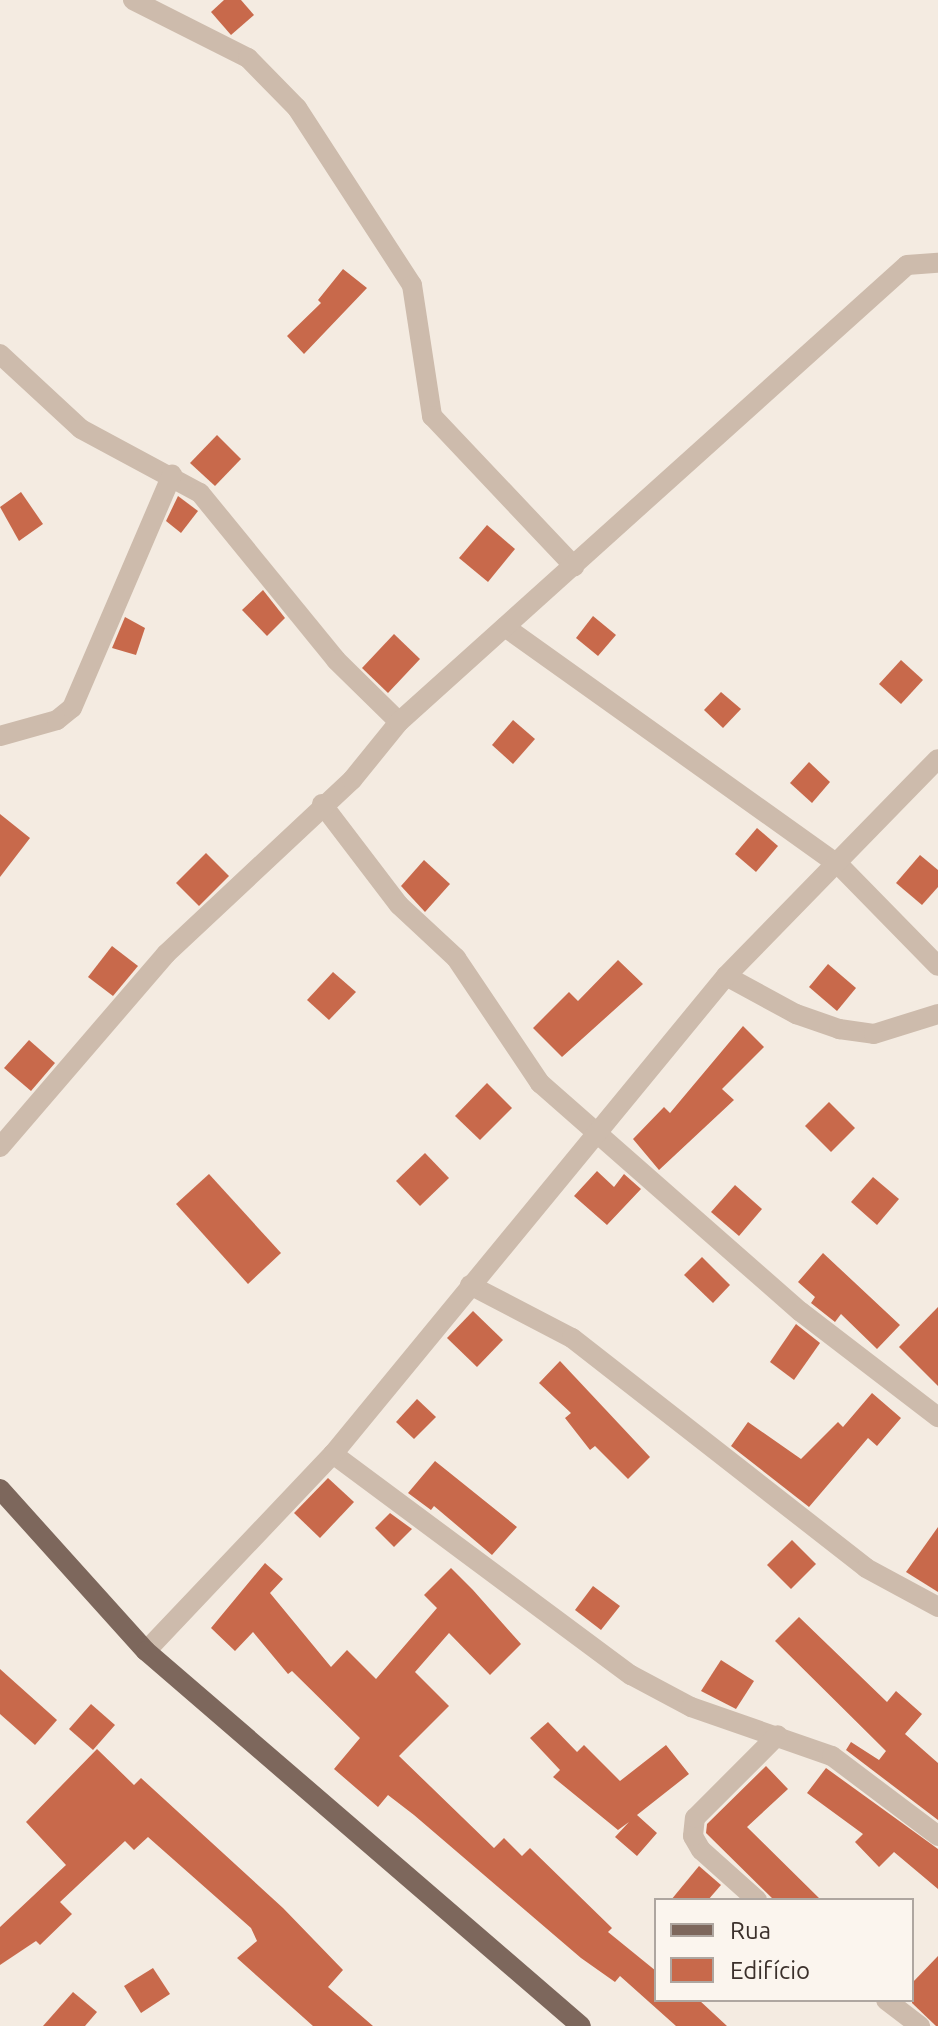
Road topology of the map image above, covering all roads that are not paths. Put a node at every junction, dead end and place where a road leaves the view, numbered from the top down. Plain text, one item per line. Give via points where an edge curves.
1 (133, 0) edge
2 (938, 263) edge
3 (0, 354) edge
4 (172, 475) junction
5 (574, 566) junction
6 (505, 627) junction
7 (399, 722) junction
8 (0, 736) edge
9 (938, 759) edge
10 (322, 804) junction
11 (839, 865) junction
12 (938, 966) edge
13 (726, 976) junction
14 (938, 1014) edge
15 (594, 1129) junction
16 (0, 1147) edge
17 (470, 1285) junction
18 (938, 1417) edge
19 (333, 1454) junction
20 (0, 1489) edge
21 (938, 1607) edge
22 (146, 1651) junction
23 (778, 1735) junction
24 (938, 1836) edge
25 (755, 1898) edge
26 (889, 2002) edge
27 (581, 2026) edge
28 (920, 2026) edge

1 - 5 street via 248,58 297,108 412,285 432,416
2 - 5 street via 907,265
3 - 4 street via 81,429
4 - 7 street via 200,493 336,660
4 - 8 street via 72,708 57,720
5 - 6 street
6 - 7 street
6 - 11 street
7 - 10 street
9 - 11 street
10 - 15 street via 399,905 456,958 540,1083
10 - 16 street via 166,954
11 - 12 street
11 - 13 street
13 - 14 street via 839,1029 874,1034
13 - 15 street
15 - 17 street
15 - 18 street via 801,1312
17 - 19 street
17 - 21 street via 572,1338 866,1568
19 - 22 street
19 - 23 street via 631,1675 691,1707
20 - 22 main road
22 - 27 main road
23 - 24 street via 832,1756
23 - 25 street via 695,1818 693,1836 701,1850
26 - 28 street

